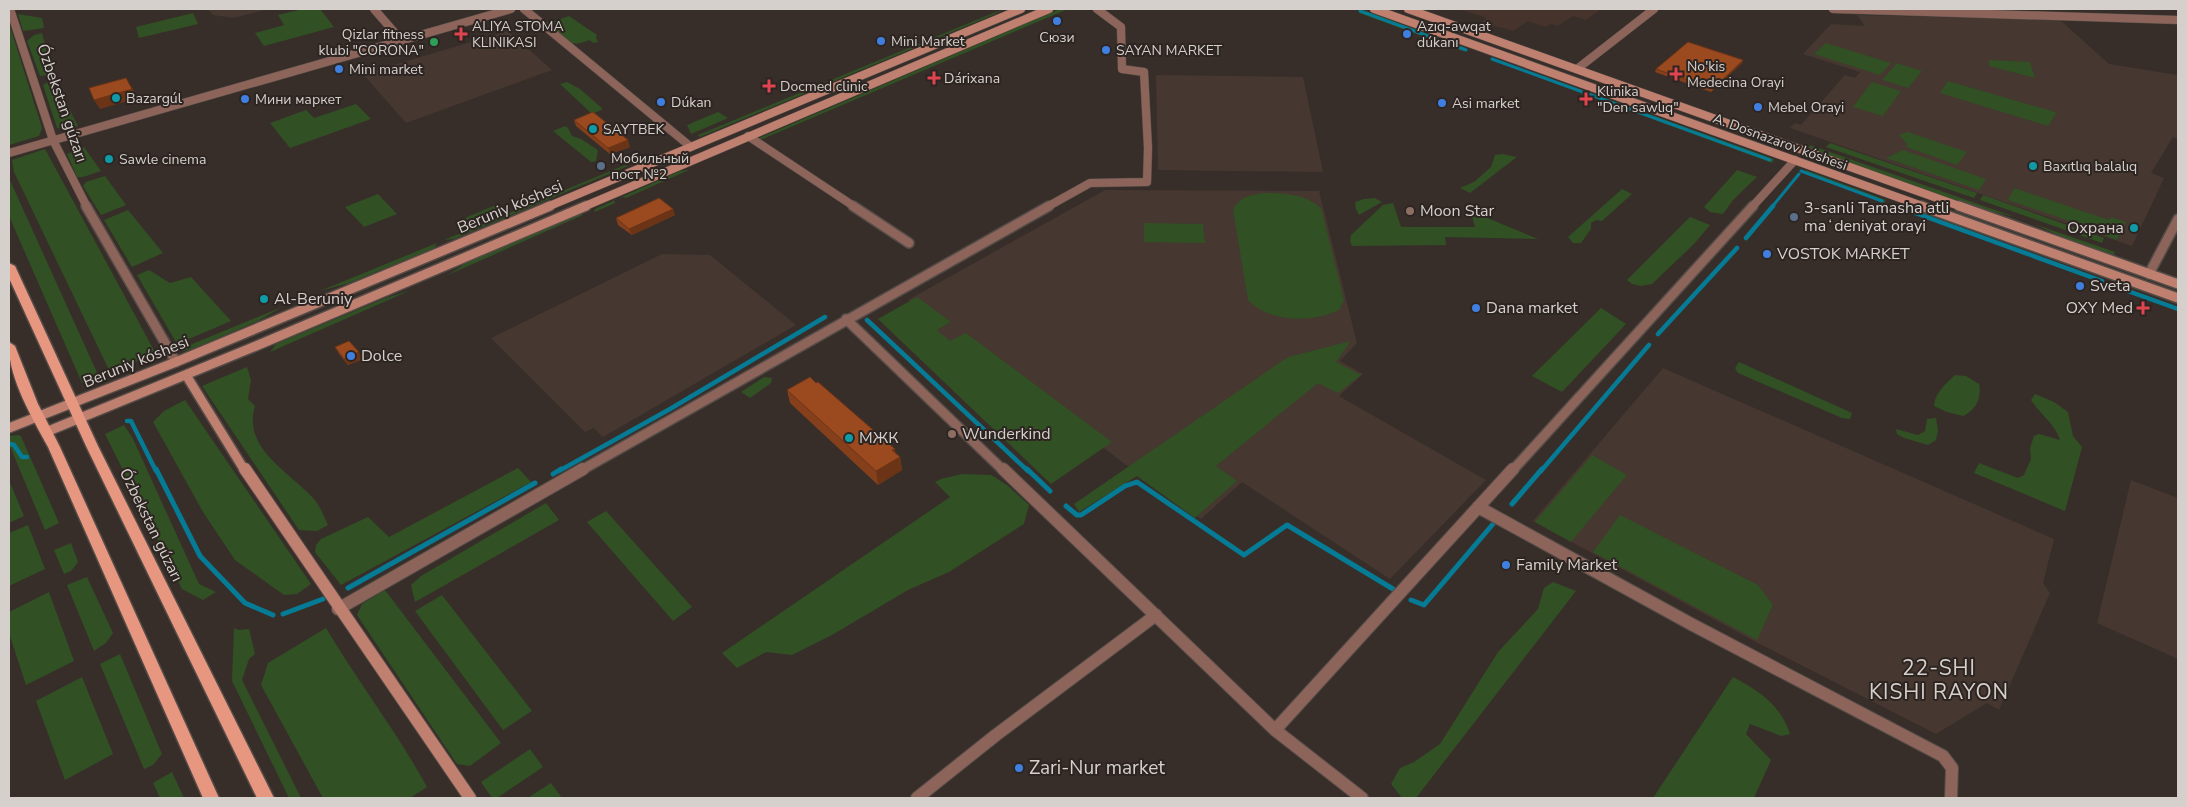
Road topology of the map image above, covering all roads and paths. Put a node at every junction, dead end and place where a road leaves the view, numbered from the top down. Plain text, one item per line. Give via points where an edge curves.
1 (10, 9) edge
2 (374, 9) edge
3 (511, 9) edge
4 (524, 9) edge
5 (1021, 9) edge
6 (1049, 9) edge
7 (1097, 9) edge
8 (1374, 9) edge
9 (1408, 9) edge
10 (1654, 9) edge
11 (1833, 9) edge
12 (1842, 9) edge
13 (2081, 9) edge
14 (2092, 18) junction
15 (2178, 20) edge
16 (401, 40) junction
17 (1577, 69) junction
18 (804, 100) junction
19 (814, 108) junction
20 (748, 136) junction
21 (53, 140) junction
22 (691, 147) junction
23 (9, 153) edge
24 (1795, 160) junction
25 (2178, 219) edge
26 (909, 243) dead end
27 (9, 266) edge
28 (2149, 274) junction
29 (2178, 284) edge
30 (2178, 298) edge
31 (846, 319) junction
32 (9, 346) edge
33 (176, 362) junction
34 (186, 375) junction
35 (114, 388) junction
36 (122, 402) junction
37 (73, 404) junction
38 (38, 417) junction
39 (79, 419) junction
40 (9, 428) edge
41 (46, 432) junction
42 (1478, 507) junction
43 (338, 609) junction
44 (1156, 615) junction
45 (1274, 730) junction
46 (211, 798) edge
47 (266, 798) edge
48 (470, 798) edge
49 (918, 798) edge
50 (1362, 798) edge
51 (1951, 798) edge

1 - 21 street, Ózbekstan gúzarı
2 - 16 street
3 - 16 street
4 - 22 street
5 - 18 main road, Beruniy kóshesi
6 - 19 main road, Beruniy kóshesi
7 - 31 street via 1121,27 1122,69 1144,72 1147,182 1090,182
8 - 24 main road, A. Dosnazarov kóshesi
9 - 17 main road, A. Dosnazarov kóshesi
10 - 17 street
11 - 12 street
12 - 14 street
13 - 14 street
14 - 15 street
16 - 21 street
17 - 28 main road, A. Dosnazarov kóshesi
18 - 19 main road
18 - 22 main road, Beruniy kóshesi
19 - 20 main road, Beruniy kóshesi
20 - 26 street
20 - 34 main road, Beruniy kóshesi
21 - 23 street
21 - 33 street, Ózbekstan gúzarı via 74,185
22 - 33 main road, Beruniy kóshesi
24 - 30 main road, A. Dosnazarov kóshesi
24 - 42 street
25 - 28 street
27 - 37 main road, Ózbekstan gúzarı
28 - 29 main road, A. Dosnazarov kóshesi
31 - 43 street
31 - 44 street via 1100,565
32 - 38 main road
33 - 35 main road, Beruniy kóshesi
34 - 36 main road, Beruniy kóshesi
34 - 43 main road via 253,483
35 - 36 main road via 106,401
35 - 37 main road, Beruniy kóshesi
36 - 39 main road, Beruniy kóshesi
37 - 38 main road, Beruniy kóshesi
37 - 39 main road, Ózbekstan gúzarı
38 - 40 main road, Beruniy kóshesi
38 - 41 main road
39 - 41 main road, Beruniy kóshesi
39 - 47 main road, Ózbekstan gúzarı
41 - 46 main road
42 - 45 street
42 - 51 street via 1691,624 1943,756 1952,768
43 - 48 main road
44 - 45 street
44 - 49 street
45 - 50 street

